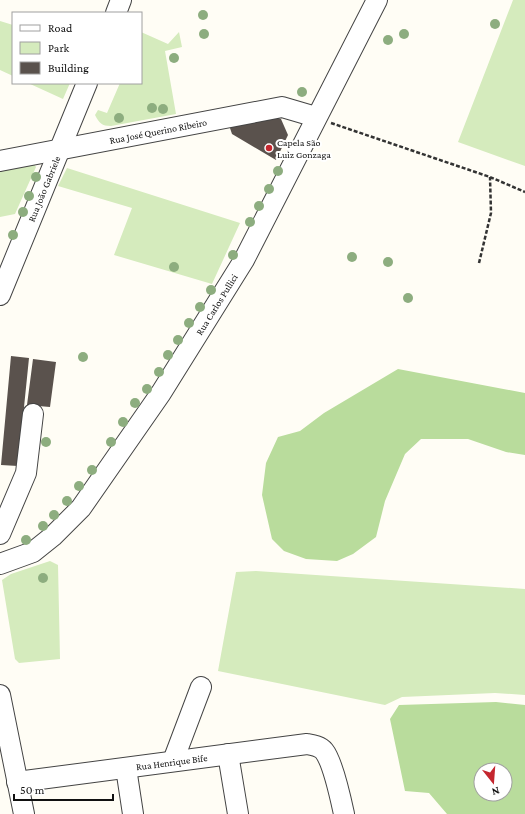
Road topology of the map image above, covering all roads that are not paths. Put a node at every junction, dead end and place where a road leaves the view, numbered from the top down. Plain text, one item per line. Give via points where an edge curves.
1 (121, 0) edge
2 (377, 0) edge
3 (116, 12) edge
4 (87, 84) edge
5 (316, 117) junction
6 (60, 149) junction
7 (0, 161) edge
8 (0, 295) edge
9 (33, 414) dead end
10 (0, 534) edge
11 (0, 564) edge
12 (201, 687) dead end
13 (0, 695) edge
14 (228, 754) junction
15 (173, 761) junction
16 (126, 768) junction
17 (10, 772) edge
18 (24, 814) edge
19 (133, 814) edge
20 (238, 814) edge
21 (344, 814) edge

1 - 3 street
2 - 5 street, Rua Carlos Pullici
4 - 6 street, Rua João Gabriele
5 - 6 street, Rua José Querino Ribeiro via 282,106
5 - 11 street, Rua Carlos Pullici via 244,260 161,393 81,508 33,552
6 - 7 street, Rua José Querino Ribeiro
6 - 8 street, Rua João Gabriele
9 - 10 street via 26,473
12 - 15 street
13 - 17 street
14 - 15 street, Rua Henrique Bife
14 - 20 street
14 - 21 street, Rua Henrique Bife via 307,744 316,746 324,752 335,777
15 - 16 street, Rua Henrique Bife
16 - 17 street, Rua Henrique Bife
16 - 19 street
17 - 18 street

